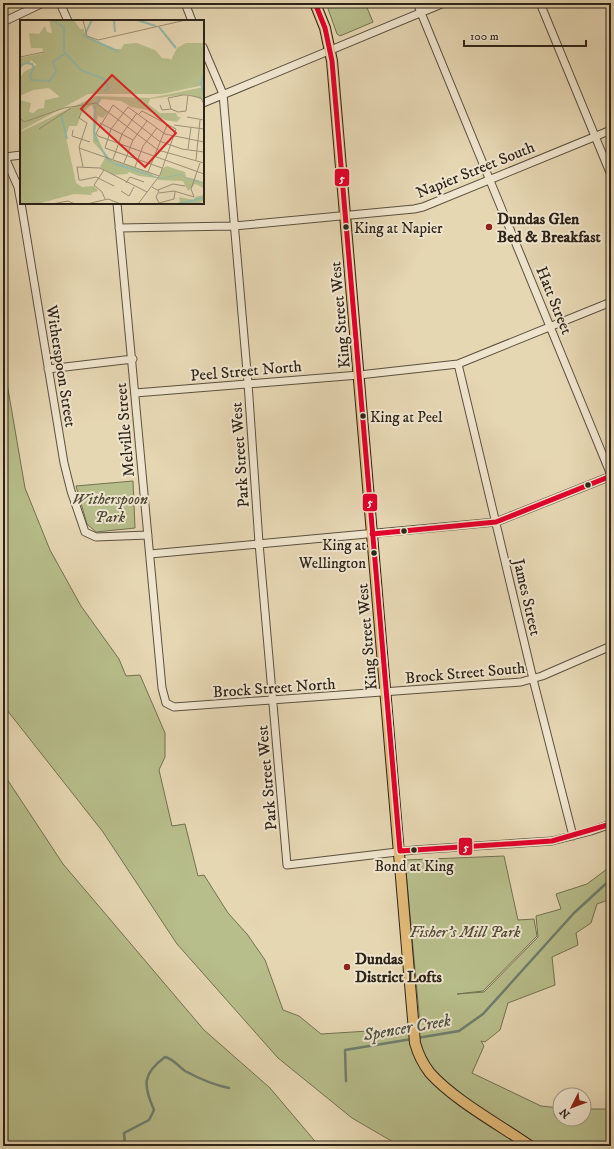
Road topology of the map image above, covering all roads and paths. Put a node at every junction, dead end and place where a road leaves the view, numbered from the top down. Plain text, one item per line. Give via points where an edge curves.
1 (43, 3) edge
2 (60, 3) edge
3 (185, 3) edge
4 (315, 3) edge
5 (417, 3) edge
6 (444, 3) edge
7 (540, 3) edge
8 (421, 13) junction
9 (68, 20) edge
10 (192, 20) edge
11 (3, 22) edge
12 (204, 49) edge
13 (330, 51) junction
14 (223, 94) junction
15 (204, 103) edge
16 (611, 130) edge
17 (595, 136) junction
18 (4, 155) edge
19 (20, 155) edge
20 (611, 174) edge
21 (490, 178) junction
22 (20, 198) edge
23 (21, 204) edge
24 (117, 204) edge
25 (345, 214) junction
26 (234, 226) junction
27 (119, 228) junction
28 (611, 302) edge
29 (551, 326) junction
30 (133, 359) junction
31 (458, 364) junction
32 (48, 369) junction
33 (359, 375) junction
34 (248, 383) junction
35 (134, 393) junction
36 (611, 475) edge
37 (496, 522) junction
38 (372, 534) junction
39 (148, 535) junction
40 (259, 543) junction
41 (150, 554) junction
42 (611, 646) edge
43 (533, 679) junction
44 (386, 693) junction
45 (274, 701) junction
46 (166, 702) joint
47 (611, 824) edge
48 (573, 836) junction
49 (400, 851) junction
50 (530, 1146) edge

1 - 11 street
2 - 9 street
3 - 10 street
4 - 13 main road, King Street West via 325,28
5 - 8 street, Hatt Street
6 - 8 street
7 - 17 street
8 - 13 street
8 - 21 street, Hatt Street
12 - 14 street, Park Street West
13 - 14 street
13 - 25 main road, King Street West
14 - 15 street
14 - 26 street, Park Street West
16 - 17 street, Napier Street South
17 - 20 street
17 - 21 street, Napier Street South
18 - 19 street
18 - 22 street, Witherspoon Street
21 - 25 street, Napier Street South via 423,206
21 - 29 street, Hatt Street
23 - 32 street, Witherspoon Street
24 - 27 street, Melville Street
25 - 26 street, Napier Street South
25 - 33 main road, King Street West
26 - 27 street, Napier Street South
26 - 34 street, Park Street West
27 - 30 street, Melville Street
28 - 29 street, Peel Street North
29 - 31 street, Peel Street North
29 - 36 street, Hatt Street
30 - 32 street
30 - 35 street, Melville Street
31 - 33 street, Peel Street North
31 - 37 street, James Street
32 - 39 street, Witherspoon Street via 64,462 85,532 96,537
33 - 34 street, Peel Street North
33 - 38 main road, King Street West
34 - 35 street, Peel Street North
34 - 40 street, Park Street West
35 - 39 street, Melville Street
36 - 37 street
37 - 38 street
37 - 43 street, James Street
38 - 40 street
38 - 44 main road, King Street West
39 - 41 street, Melville Street
40 - 41 street
40 - 45 street, Park Street West
41 - 46 street, Melville Street via 162,688
42 - 43 street, Brock Street South
43 - 44 street, Brock Street South
43 - 48 street, James Street
44 - 45 street, Brock Street North
44 - 49 main road, King Street West
45 - 46 street, Brock Street North via 174,708
45 - 49 street, Park Street West via 287,865
47 - 48 street
48 - 49 street via 518,844
49 - 50 main road, King Street West via 413,1027 415,1043 424,1064 438,1081 453,1093

